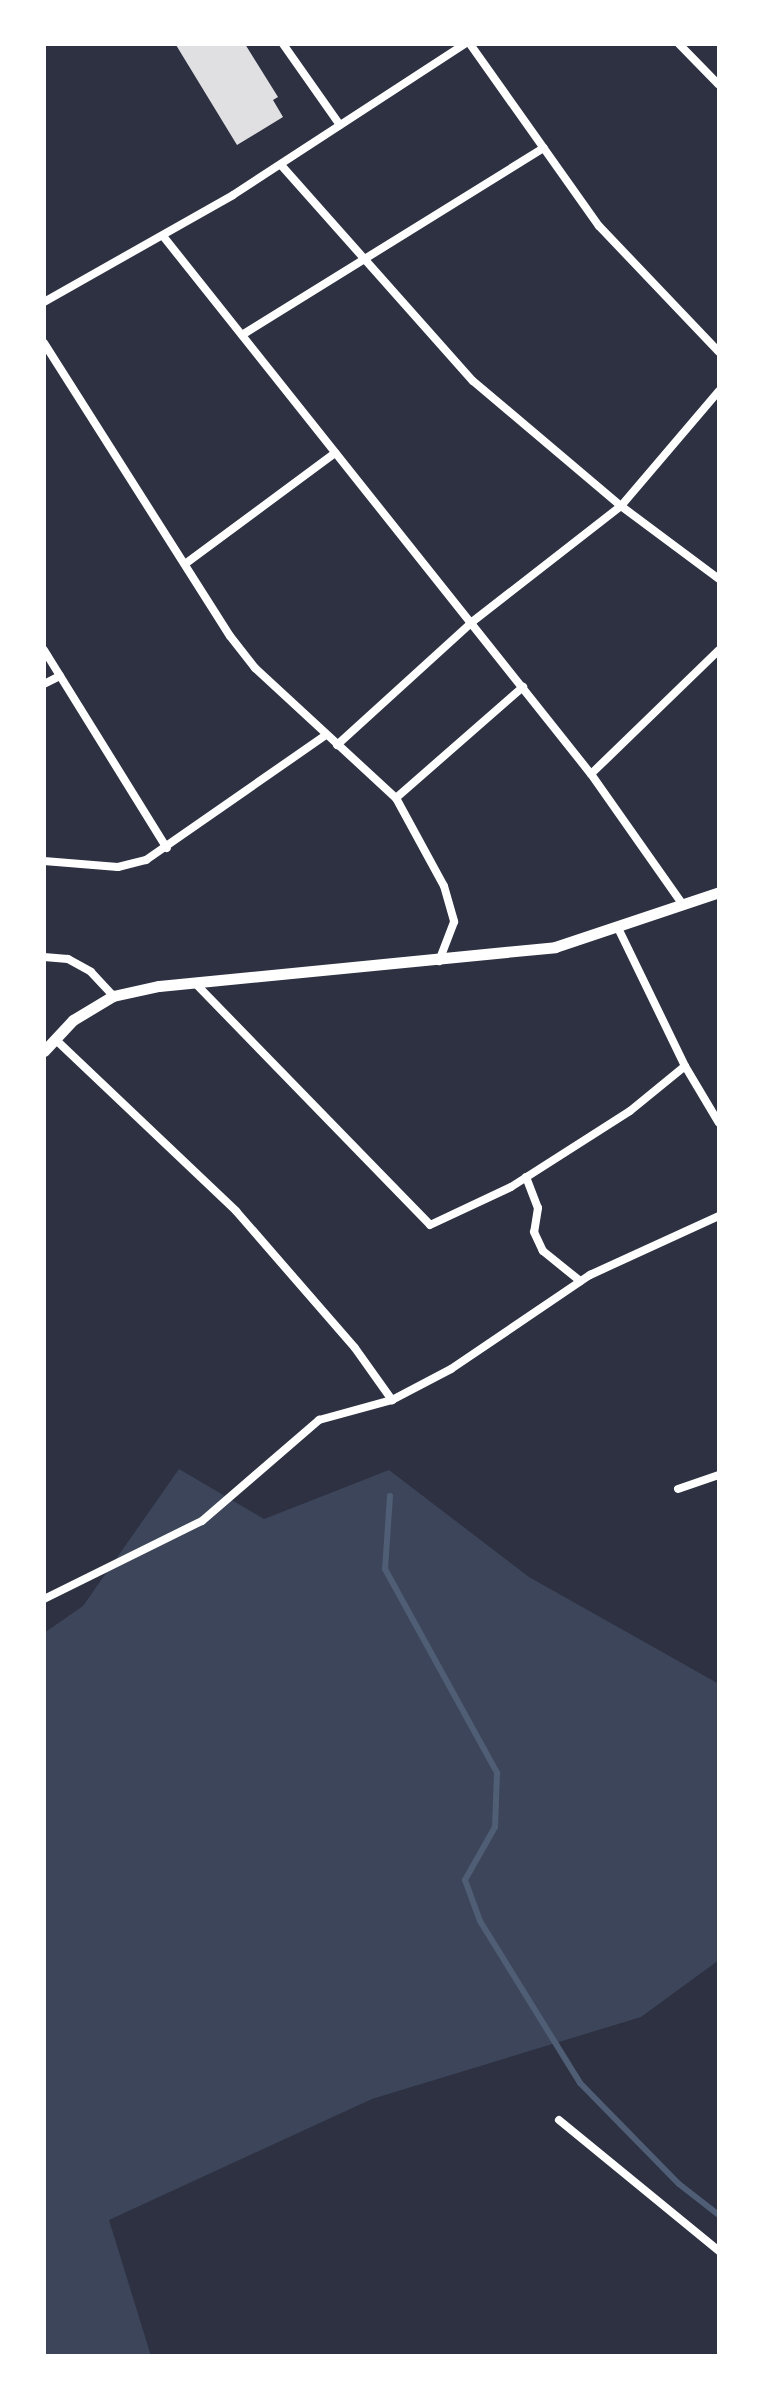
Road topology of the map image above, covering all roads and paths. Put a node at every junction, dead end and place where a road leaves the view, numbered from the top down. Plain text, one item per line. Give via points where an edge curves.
1 (283, 44) edge
2 (468, 44) edge
3 (679, 44) edge
4 (719, 84) edge
5 (340, 125) junction
6 (544, 148) junction
7 (281, 165) junction
8 (163, 236) junction
9 (364, 259) junction
10 (44, 302) edge
11 (242, 335) junction
12 (44, 343) edge
13 (719, 352) edge
14 (719, 391) edge
15 (335, 453) junction
16 (621, 506) junction
17 (185, 564) junction
18 (719, 579) edge
19 (472, 622) junction
20 (44, 650) edge
21 (719, 650) edge
22 (60, 676) junction
23 (44, 684) edge
24 (523, 687) junction
25 (326, 735) junction
26 (337, 745) junction
27 (591, 774) junction
28 (396, 798) junction
29 (167, 848) junction
30 (44, 861) edge
31 (719, 892) edge
32 (681, 902) junction
33 (618, 928) junction
34 (44, 957) edge
35 (438, 962) junction
36 (195, 983) junction
37 (113, 996) junction
38 (55, 1039) junction
39 (44, 1051) edge
40 (685, 1066) junction
41 (719, 1123) edge
42 (526, 1177) junction
43 (719, 1216) edge
44 (580, 1281) junction
45 (392, 1400) junction
46 (719, 1475) edge
47 (678, 1489) dead end
48 (44, 1599) edge
49 (559, 2120) dead end
50 (719, 2251) edge

1 - 5 street
2 - 5 street
2 - 6 street
3 - 4 street
5 - 7 street
6 - 9 street
6 - 13 street via 599,226
7 - 8 street
7 - 9 street
8 - 10 street
8 - 11 street
9 - 11 street
9 - 16 street via 473,381
11 - 15 street
12 - 17 street
14 - 16 street
15 - 17 street
15 - 19 street
16 - 18 street
16 - 19 street
17 - 25 street via 255,668
19 - 24 street
19 - 26 street
20 - 22 street
21 - 27 street
22 - 23 street
22 - 29 street
24 - 27 street
24 - 28 street
25 - 26 street
25 - 29 street
26 - 28 street
27 - 32 street
28 - 35 street via 444,886 454,922
29 - 30 street via 118,867
31 - 32 street
32 - 33 street
33 - 35 street via 555,947
33 - 40 street
34 - 37 street via 68,959 91,972
35 - 36 street
36 - 37 street
36 - 42 street via 430,1225
37 - 38 street via 73,1020
38 - 39 street
38 - 45 street via 236,1211 355,1348
40 - 41 street
40 - 42 street via 630,1111
42 - 44 street via 538,1208 534,1232 543,1251
43 - 44 street
44 - 45 street via 451,1369
45 - 48 street via 319,1420 202,1521
46 - 47 street
49 - 50 street

